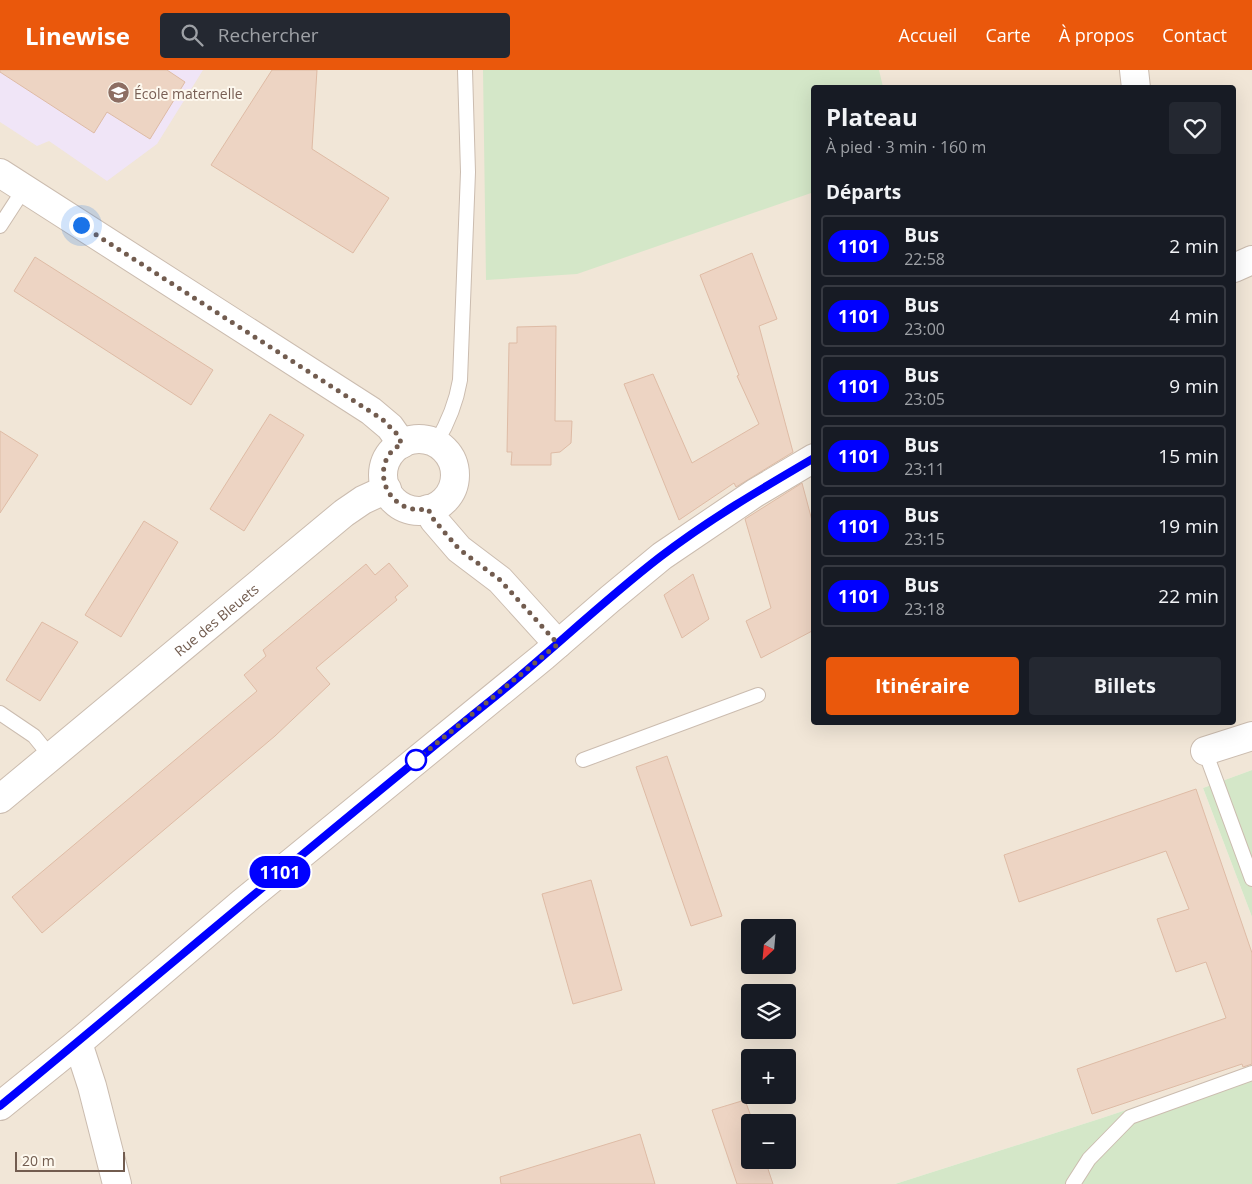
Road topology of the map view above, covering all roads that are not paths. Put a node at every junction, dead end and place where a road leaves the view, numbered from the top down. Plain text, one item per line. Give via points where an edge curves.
1 (465, 70) edge
2 (1134, 70) edge
3 (1136, 85) edge
4 (0, 173) edge
5 (24, 189) junction
6 (0, 226) edge
7 (1252, 260) edge
8 (1236, 267) edge
9 (436, 443) junction
10 (402, 444) junction
11 (811, 460) edge
12 (387, 489) junction
13 (428, 509) junction
14 (558, 644) junction
15 (758, 695) dead end
16 (0, 713) edge
17 (1252, 736) edge
18 (1205, 751) joint
19 (51, 757) junction
20 (583, 760) dead end
21 (0, 799) edge
22 (1252, 879) edge
23 (78, 1043) junction
24 (1252, 1073) edge
25 (0, 1106) edge
26 (117, 1184) edge
27 (1073, 1184) edge

1 - 9 lane via 468,172 460,380 450,418
2 - 3 street
4 - 5 street
5 - 6 lane
5 - 10 street via 371,411 390,427
7 - 8 street
9 - 10 street via 423,439
9 - 13 street via 451,458 455,474 446,498
10 - 12 street via 392,451 385,466 383,475
11 - 14 street via 754,493 662,556
12 - 13 street via 399,504 415,510
12 - 19 street, Rue des Bleuets via 362,500 344,513
13 - 14 street via 459,549 500,580
14 - 23 street
15 - 20 lane
16 - 19 lane via 34,736
17 - 18 street
18 - 22 lane
19 - 21 street, Rue des Bleuets
23 - 25 street
23 - 26 street
24 - 27 lane via 1130,1117 1089,1159

